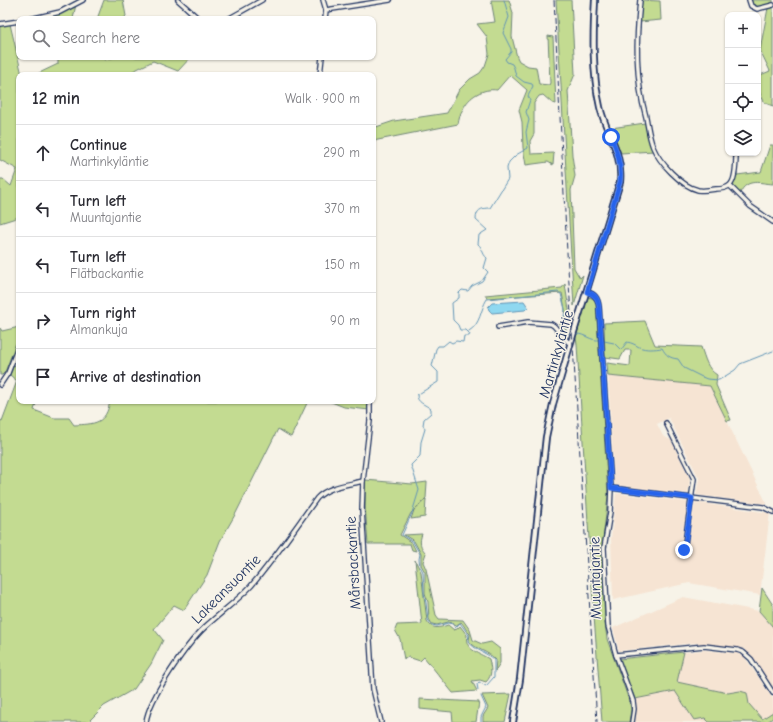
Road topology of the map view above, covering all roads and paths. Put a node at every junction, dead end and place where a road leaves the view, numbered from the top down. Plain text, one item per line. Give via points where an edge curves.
1 (83, 0) edge
2 (178, 0) edge
3 (262, 0) edge
4 (323, 0) edge
5 (390, 0) edge
6 (595, 0) edge
7 (640, 0) edge
8 (749, 0) edge
9 (773, 4) edge
10 (326, 10) junction
11 (43, 16) edge
12 (194, 16) edge
13 (233, 16) edge
14 (325, 16) edge
15 (16, 21) edge
16 (0, 24) edge
17 (322, 60) edge
18 (320, 72) edge
19 (736, 156) edge
20 (730, 186) junction
21 (773, 222) edge
22 (587, 292) junction
23 (498, 327) dead end
24 (571, 343) junction
25 (16, 352) edge
26 (0, 385) edge
27 (370, 404) edge
28 (666, 423) dead end
29 (363, 481) junction
30 (611, 488) junction
31 (692, 498) junction
32 (773, 512) edge
33 (684, 550) dead end
34 (616, 656) junction
35 (773, 693) edge
36 (146, 722) edge
37 (382, 722) edge
38 (513, 722) edge
39 (632, 722) edge

1 - 11 street via 60,12
2 - 12 street
3 - 13 street
4 - 10 street
5 - 10 street
6 - 22 street, Martinkyläntie via 594,61 598,94 603,118 618,154 621,172 618,190
7 - 20 street via 637,22 641,103 653,148 669,170 689,186 698,190
8 - 9 street via 751,6 757,9
10 - 14 street
15 - 16 street
17 - 18 street
19 - 20 street via 734,179
20 - 21 street via 750,206
22 - 24 street, Martinkyläntie
22 - 30 street, Muuntajantie via 597,297 599,307
23 - 24 street via 528,322 551,324
24 - 38 street, Martinkyläntie via 546,437 520,679
25 - 26 street
27 - 29 street, Mårsbackantie
28 - 31 street via 694,479
29 - 36 street, Lakeansuontie via 330,489 317,498 270,564 183,652 151,703
29 - 37 street, Mårsbackantie via 362,510 373,689
30 - 31 street
30 - 34 street, Muuntajantie via 604,560 608,626
31 - 32 street via 763,507
31 - 33 street
34 - 35 street via 704,646 737,650 751,659
34 - 39 street, Muuntajantie via 633,701

